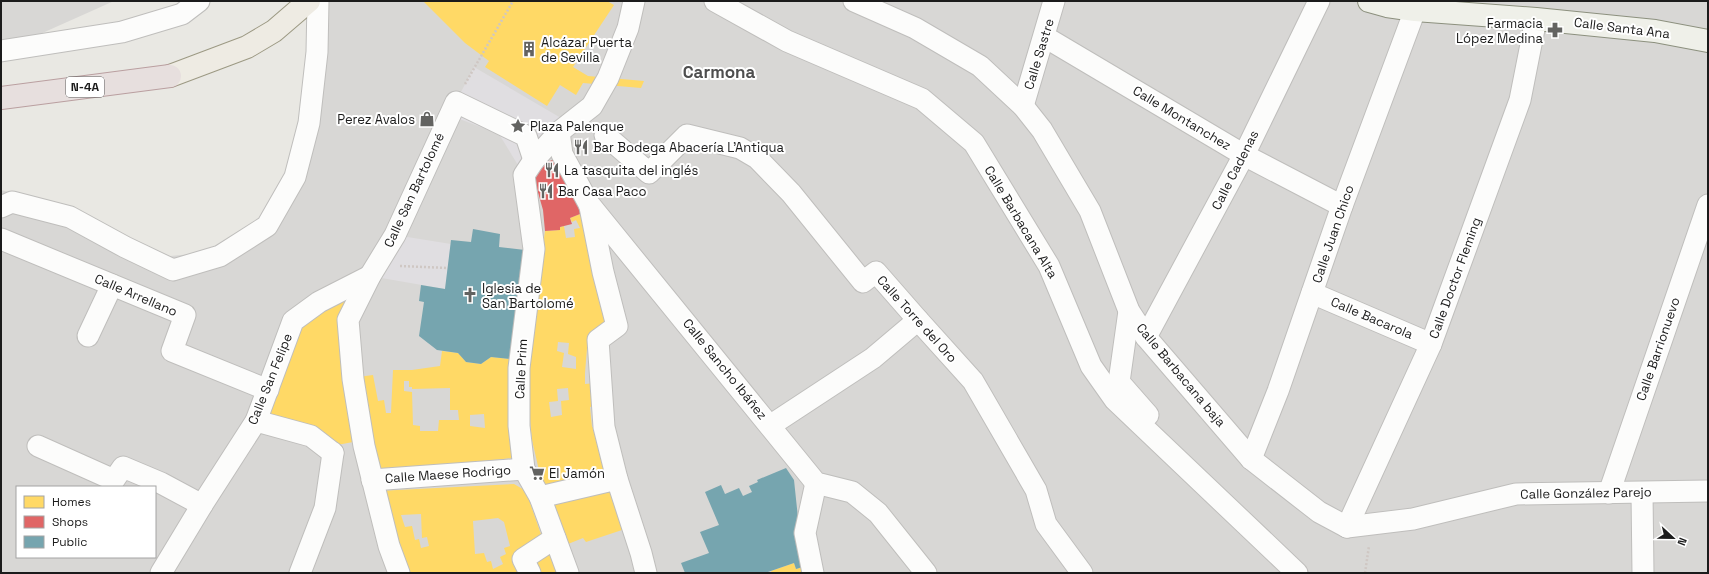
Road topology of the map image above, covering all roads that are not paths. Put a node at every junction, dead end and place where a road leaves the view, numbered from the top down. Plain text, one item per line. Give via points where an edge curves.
1 (199, 1) edge
2 (309, 1) edge
3 (318, 1) edge
4 (634, 1) edge
5 (715, 1) edge
6 (854, 1) edge
7 (1054, 1) edge
8 (1319, 1) edge
9 (1382, 3) edge
10 (1415, 10) junction
11 (1537, 10) edge
12 (1045, 37) junction
13 (1708, 42) edge
14 (1, 51) edge
15 (170, 76) joint
16 (1, 98) edge
17 (1023, 106) junction
18 (559, 132) junction
19 (605, 135) dead end
20 (1244, 155) junction
21 (534, 160) junction
22 (589, 204) junction
23 (1708, 205) edge
24 (1342, 206) junction
25 (1, 207) edge
26 (1, 239) edge
27 (374, 271) junction
28 (112, 285) junction
29 (1312, 293) junction
30 (1129, 311) junction
31 (918, 320) junction
32 (88, 336) dead end
33 (1146, 337) junction
34 (1431, 344) junction
35 (268, 390) junction
36 (256, 421) junction
37 (771, 425) junction
38 (38, 446) dead end
39 (364, 446) junction
40 (333, 453) junction
41 (1252, 459) junction
42 (524, 469) junction
43 (617, 479) junction
44 (372, 480) junction
45 (816, 483) junction
46 (1708, 491) edge
47 (1642, 492) junction
48 (1609, 493) junction
49 (540, 497) junction
50 (202, 505) junction
51 (1347, 527) junction
52 (1251, 529) junction
53 (555, 538) junction
54 (161, 573) edge
55 (300, 573) edge
56 (399, 573) edge
57 (530, 573) edge
58 (568, 573) edge
59 (646, 573) edge
60 (813, 573) edge
61 (926, 573) edge
62 (1082, 573) edge
63 (1297, 573) edge
64 (1643, 573) edge

1 - 14 street via 182,14 122,32
2 - 15 main road via 274,30 247,47
3 - 25 street via 317,52 309,123 295,177 267,226 220,256 173,270 70,217 12,202
4 - 18 street, Calle Prim via 628,28 605,84 592,106
5 - 52 street, Calle Barbacana Alta via 787,41 922,99 974,143 1049,266 1091,366 1115,400
6 - 17 street, Calle Barbacana baja via 915,28 980,66
7 - 12 street, Calle Sastre
8 - 20 street, Calle Cadenas
9 - 10 street, Calle Santa Ana
10 - 11 street, Calle Santa Ana
10 - 24 street, Calle Juan Chico
11 - 13 street, Calle Santa Ana
11 - 34 street, Calle Doctor Fleming via 1520,100
12 - 17 street, Calle Sastre
12 - 20 street, Calle Montanchez
15 - 16 highway, N-4A
17 - 30 street, Calle Barbacana baja via 1042,130 1090,211
18 - 21 street, Calle Prim
18 - 22 street, Calle Sancho Ibáñez via 562,154
19 - 31 street, Calle Torre del Oro via 649,172 686,135 740,148 757,158 791,193 863,282 876,272
20 - 24 street, Calle Montanchez
20 - 33 street, Calle Cadenas
21 - 27 street, Calle San Bartolomé via 526,136 456,102 395,235
21 - 42 street, Calle Prim via 524,175 534,249 519,368 519,426
22 - 37 street, Calle Sancho Ibáñez
22 - 43 street via 617,326 598,340 604,427
23 - 48 street, Calle Barrionuevo
24 - 29 street, Calle Juan Chico
26 - 28 street, Calle Arrellano
27 - 35 street, Calle San Felipe via 319,302 293,321
27 - 39 street, Calle San Bartolomé via 348,320 353,379
28 - 32 street
28 - 35 street, Calle Arrellano via 185,315 172,350
29 - 34 street, Calle Bacarola
29 - 41 street, Calle Juan Chico
30 - 33 street, Calle Barbacana baja
30 - 52 street, Calle Barbacana Alta via 1119,382 1165,434 1226,491
31 - 37 street via 873,358
31 - 62 street, Calle Torre del Oro via 973,380 1036,490 1046,524
33 - 41 street, Calle Barbacana baja
34 - 51 street, Calle Doctor Fleming
35 - 36 street, Calle San Felipe
36 - 40 street via 311,436
36 - 50 street, Calle San Felipe
37 - 45 street, Calle Sancho Ibáñez
38 - 50 street via 114,480 123,467 161,483
39 - 40 street
39 - 44 street, Calle San Bartolomé
40 - 55 street via 325,508
41 - 51 street, Calle Barbacana baja via 1319,512
42 - 44 street, Calle Maese Rodrigo
42 - 49 street, Calle Prim
43 - 49 street
43 - 59 street
44 - 56 street, Calle San Bartolomé via 389,546
45 - 60 street via 805,533
45 - 61 street via 852,492 878,513
46 - 47 street, Calle González Parejo
47 - 48 street, Calle González Parejo
47 - 64 street
48 - 51 street, Calle González Parejo via 1516,494 1413,519
49 - 53 street, Calle Prim
50 - 54 street, Calle San Felipe
52 - 63 street, Calle Barbacana Alta
53 - 57 street via 523,559
53 - 58 street, Calle Prim

